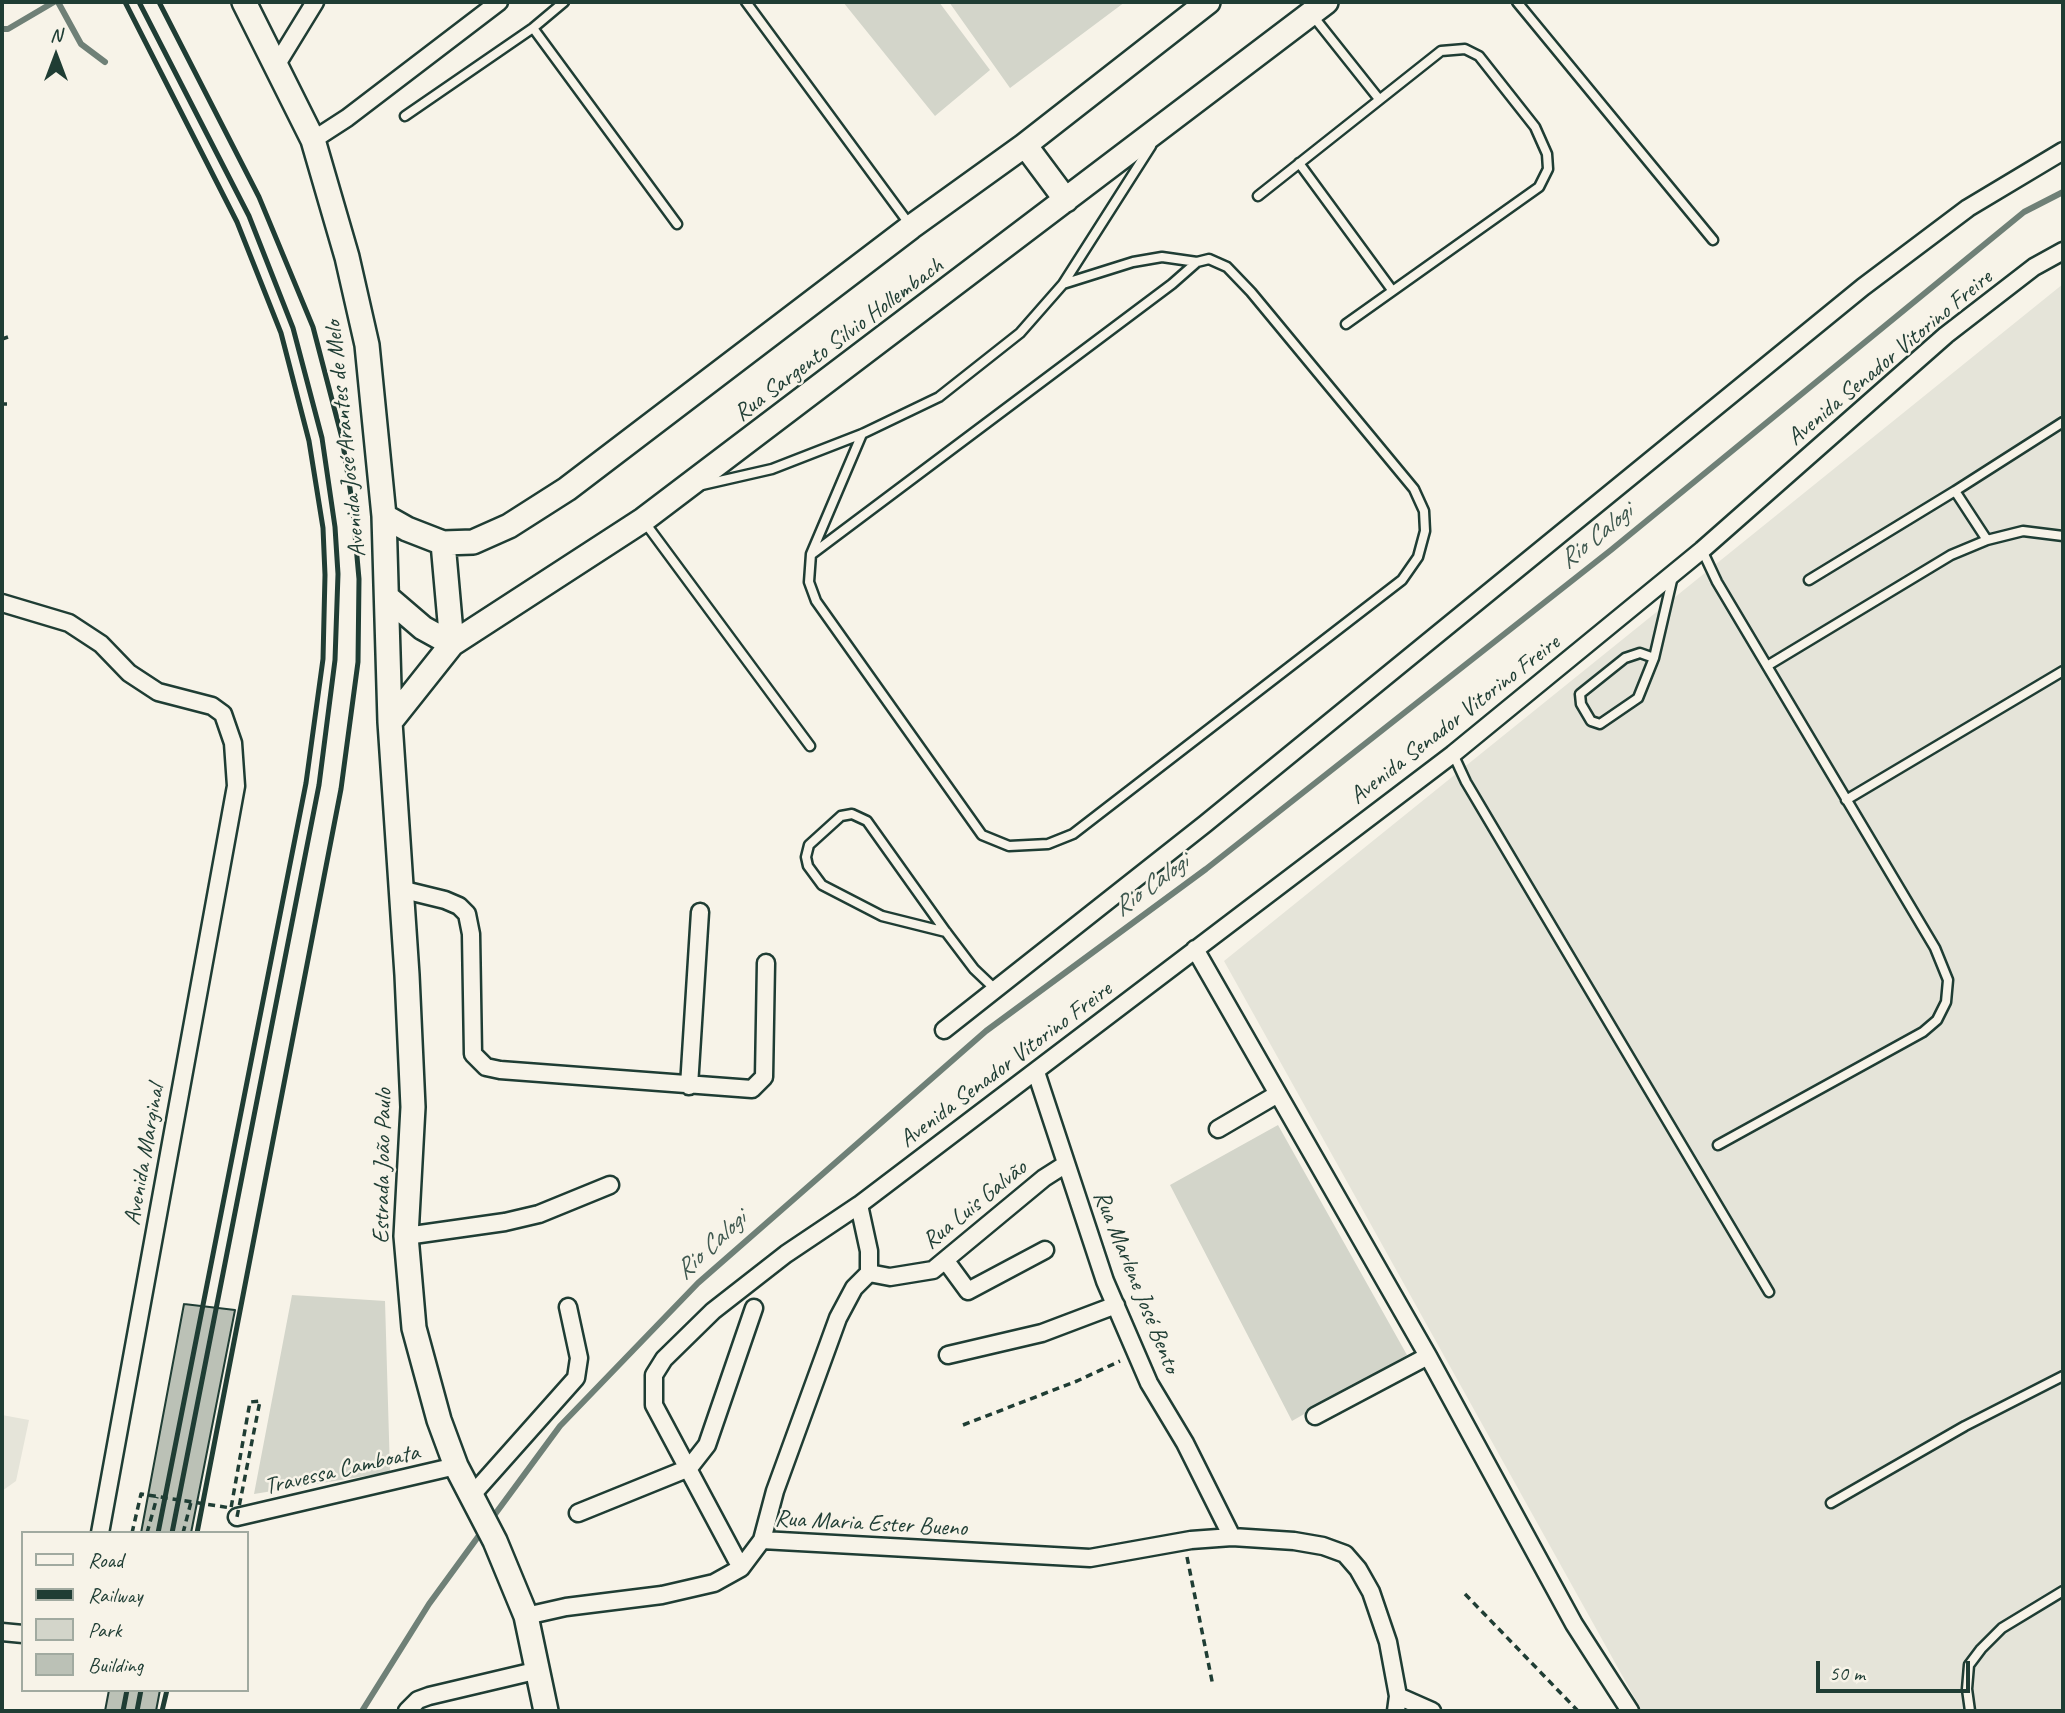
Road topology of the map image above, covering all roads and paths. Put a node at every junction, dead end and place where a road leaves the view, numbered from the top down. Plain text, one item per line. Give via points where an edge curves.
1 (244, 2) edge
2 (315, 2) edge
3 (499, 2) edge
4 (564, 2) edge
5 (746, 2) edge
6 (1208, 2) edge
7 (1517, 2) edge
8 (1318, 8) edge
9 (533, 27) junction
10 (277, 64) junction
11 (1379, 99) junction
12 (405, 116) dead end
13 (1163, 125) junction
14 (313, 139) junction
15 (1025, 145) junction
16 (2063, 151) edge
17 (1299, 163) junction
18 (1258, 196) dead end
19 (1066, 200) junction
20 (677, 224) dead end
21 (911, 227) junction
22 (1713, 240) dead end
23 (2063, 251) edge
24 (1197, 261) junction
25 (1063, 284) junction
26 (1392, 290) junction
27 (1346, 324) dead end
28 (8, 337) dead end
29 (2, 339) edge
30 (2063, 422) edge
31 (862, 434) junction
32 (686, 488) junction
33 (1955, 491) junction
34 (384, 516) junction
35 (643, 520) junction
36 (2063, 536) edge
37 (1987, 540) junction
38 (443, 543) junction
39 (1702, 550) junction
40 (811, 554) junction
41 (1674, 573) junction
42 (1809, 580) dead end
43 (388, 598) junction
44 (2, 603) edge
45 (453, 644) junction
46 (1654, 659) junction
47 (1767, 666) junction
48 (2063, 671) edge
49 (390, 722) junction
50 (810, 746) dead end
51 (1453, 754) junction
52 (1846, 800) junction
53 (400, 889) junction
54 (700, 912) dead end
55 (946, 932) junction
56 (1195, 949) junction
57 (766, 963) dead end
58 (995, 989) junction
59 (944, 1030) dead end
60 (1036, 1072) junction
61 (689, 1086) junction
62 (1276, 1095) junction
63 (1218, 1129) dead end
64 (1718, 1145) dead end
65 (1066, 1164) junction
66 (610, 1185) dead end
67 (859, 1205) junction
68 (406, 1236) junction
69 (1045, 1250) dead end
70 (946, 1261) junction
71 (869, 1273) junction
72 (1769, 1292) dead end
73 (1116, 1306) junction
74 (568, 1307) dead end
75 (754, 1308) dead end
76 (1136, 1353) junction
77 (948, 1355) dead end
78 (1428, 1356) junction
79 (2063, 1376) edge
80 (1315, 1416) dead end
81 (963, 1425) dead end
82 (456, 1466) junction
83 (689, 1468) junction
84 (157, 1497) junction
85 (191, 1502) junction
86 (475, 1503) junction
87 (1832, 1503) dead end
88 (578, 1513) dead end
89 (237, 1517) joint
90 (100, 1531) edge
91 (132, 1531) edge
92 (148, 1531) edge
93 (184, 1531) edge
94 (1232, 1537) junction
95 (762, 1541) junction
96 (1184, 1541) junction
97 (741, 1568) junction
98 (2063, 1591) edge
99 (1465, 1594) dead end
100 (526, 1616) junction
101 (2, 1632) edge
102 (21, 1634) edge
103 (539, 1670) junction
104 (1213, 1686) dead end
105 (1397, 1704) edge
106 (407, 1711) edge
107 (546, 1711) edge
108 (1432, 1711) edge
109 (1578, 1711) edge
110 (1630, 1711) edge
111 (1970, 1711) edge

1 - 10 main road, Avenida José Arantes de Melo
2 - 10 street
3 - 14 street
4 - 9 lane
5 - 21 lane
6 - 15 main road, Rua Sargento Silvio Hollembach
7 - 22 lane
8 - 11 lane
8 - 13 main road, Rua Sargento Silvio Hollembach
9 - 12 lane
9 - 20 lane
10 - 14 main road, Avenida José Arantes de Melo
11 - 17 lane
11 - 26 lane via 1441,51 1465,49 1479,56 1527,117 1547,154 1548,169 1539,187
13 - 19 main road, Rua Sargento Silvio Hollembach
13 - 25 lane
14 - 34 main road, Avenida José Arantes de Melo via 367,345
15 - 19 main road
15 - 21 main road, Rua Sargento Silvio Hollembach
16 - 58 street via 1968,208 1863,287
17 - 18 lane
17 - 26 lane
19 - 32 main road, Rua Sargento Silvio Hollembach
21 - 38 main road, Rua Sargento Silvio Hollembach via 567,489 509,526 473,542
23 - 39 street, Avenida Senador Vitorino Freire via 2034,267 1946,335
24 - 25 lane via 1162,257
24 - 40 lane
24 - 40 lane via 1219,261 1251,292 1414,489 1424,511 1424,531 1418,557 1402,580 1073,834 1048,844 1009,846 982,835 816,601 809,582
25 - 31 lane via 1020,332 939,397
26 - 27 lane
28 - 29 path
30 - 33 lane
31 - 32 lane via 772,469
31 - 40 lane
32 - 35 main road, Rua Sargento Silvio Hollembach
33 - 37 lane
33 - 42 lane
34 - 38 main road, Rua Sargento Silvio Hollembach
34 - 43 main road, Avenida José Arantes de Melo
35 - 45 main road, Rua Sargento Silvio Hollembach
35 - 50 lane
36 - 37 lane via 2023,531
37 - 47 lane via 1951,555
38 - 45 main road
39 - 41 street, Avenida Senador Vitorino Freire
39 - 47 lane
41 - 46 lane
41 - 51 street, Avenida Senador Vitorino Freire
43 - 45 main road via 423,628
43 - 49 main road, Estrada João Paulo
44 - 90 street, Avenida Marginal via 69,623 158,692 212,706 223,714 233,743 236,786
45 - 49 main road, Rua Sargento Silvio Hollembach
46 - 46 lane via 1640,653 1625,658 1580,694 1591,721 1600,724 1638,698
47 - 52 lane
48 - 52 lane
49 - 53 main road, Estrada João Paulo
51 - 56 street, Avenida Senador Vitorino Freire
51 - 72 lane
52 - 64 lane via 1935,948 1948,980 1946,1002 1937,1020 1923,1032
53 - 61 street via 445,900 467,914 473,1054 486,1067
53 - 68 main road, Estrada João Paulo via 413,1107
54 - 61 street
55 - 55 lane via 862,817 841,816 809,845 808,866 822,885 882,916
55 - 58 lane
56 - 60 street, Avenida Senador Vitorino Freire
56 - 62 street
57 - 61 street via 764,1077 759,1085 743,1090
58 - 59 street
60 - 65 street, Rua Marlene José Bento
60 - 67 street, Avenida Senador Vitorino Freire
62 - 63 street
62 - 78 street
65 - 70 street, Rua Luis Galvão
65 - 73 street, Rua Marlene José Bento
66 - 68 street via 539,1214
67 - 71 street
67 - 83 street, Avenida Senador Vitorino Freire via 713,1311 664,1359 654,1376 654,1405
68 - 82 main road, Estrada João Paulo via 414,1328
69 - 70 street via 968,1291
70 - 71 street, Rua Luis Galvão via 933,1270 890,1277
71 - 95 street via 854,1288 838,1318 775,1491
73 - 76 street, Rua Marlene José Bento
73 - 77 street via 1042,1334
74 - 86 street via 579,1358 576,1378
75 - 83 street via 707,1445
76 - 81 path
76 - 94 street, Rua Marlene José Bento
78 - 80 street
78 - 110 street via 1574,1624
79 - 87 lane
82 - 86 main road, Estrada João Paulo
82 - 89 street, Travessa Camboata
83 - 88 street
83 - 97 street
84 - 85 path, bridge
84 - 91 path, bridge via 141,1494
84 - 92 path
85 - 89 path, bridge via 231,1508 250,1402 260,1401
85 - 93 path
86 - 100 main road, Estrada João Paulo
94 - 96 street, Rua Maria Ester Bueno
94 - 105 street, Rua Maria Ester Bueno via 1294,1541 1345,1555 1371,1592 1388,1642
95 - 96 street, Rua Maria Ester Bueno via 1090,1558
95 - 97 street, Rua Maria Ester Bueno
96 - 104 path
97 - 100 street, Rua Maria Ester Bueno via 692,1590
98 - 111 lane via 2003,1628 1981,1649 1969,1665
99 - 109 path
100 - 103 main road, Estrada João Paulo
101 - 102 street
103 - 106 street via 429,1696
103 - 107 main road, Estrada João Paulo
105 - 108 street

